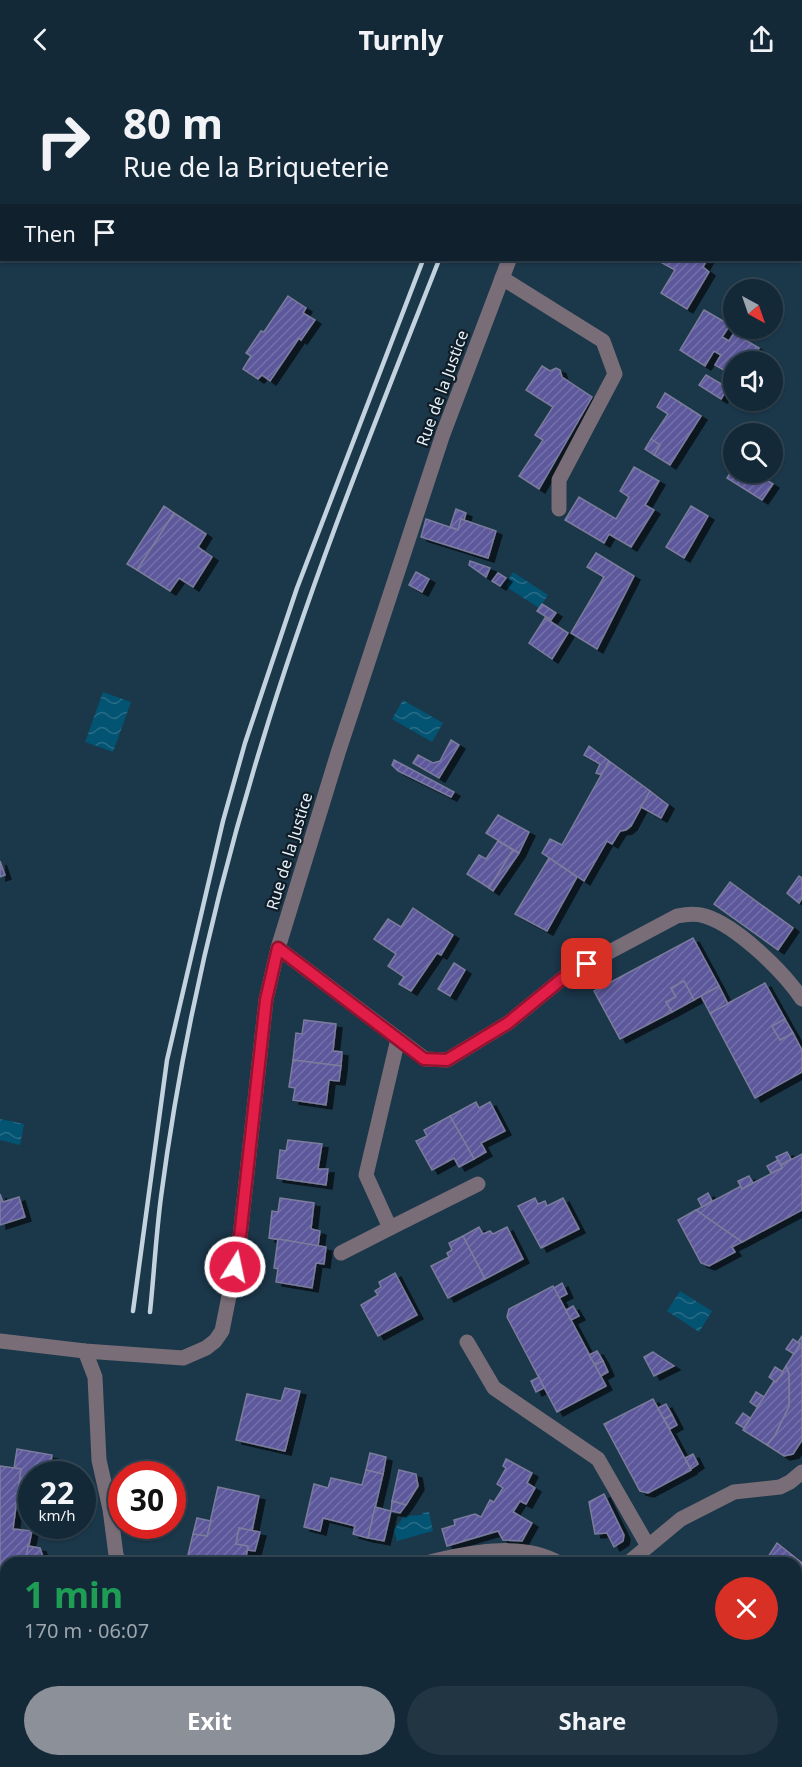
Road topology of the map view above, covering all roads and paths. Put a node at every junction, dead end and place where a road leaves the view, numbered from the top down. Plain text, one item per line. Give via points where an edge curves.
1 (509, 261) edge
2 (502, 278) junction
3 (559, 509) dead end
4 (278, 948) junction
5 (802, 999) edge
6 (398, 1039) junction
7 (478, 1184) dead end
8 (390, 1228) junction
9 (341, 1252) dead end
10 (0, 1341) edge
11 (467, 1342) dead end
12 (85, 1351) junction
13 (802, 1472) edge
14 (648, 1546) junction
15 (117, 1557) edge
16 (457, 1557) edge
17 (543, 1557) edge
18 (635, 1557) edge

1 - 2 street, Rue de la Justice
2 - 3 street via 603,341 615,374 559,480
2 - 4 street, Rue de la Justice via 443,434
4 - 6 street
4 - 12 street, Rue de la Justice via 266,1000 239,1246 222,1330 206,1348 183,1358
5 - 6 street via 771,961 723,924 692,913 677,916 568,974 508,1023 447,1060 424,1059
6 - 8 street via 366,1175
7 - 8 street
8 - 9 street
10 - 12 street, Rue de la Justice
11 - 14 street via 494,1388 597,1459
12 - 15 street via 95,1377 99,1460
13 - 14 street via 780,1486 734,1492 681,1519
14 - 18 street
16 - 17 street via 513,1550

